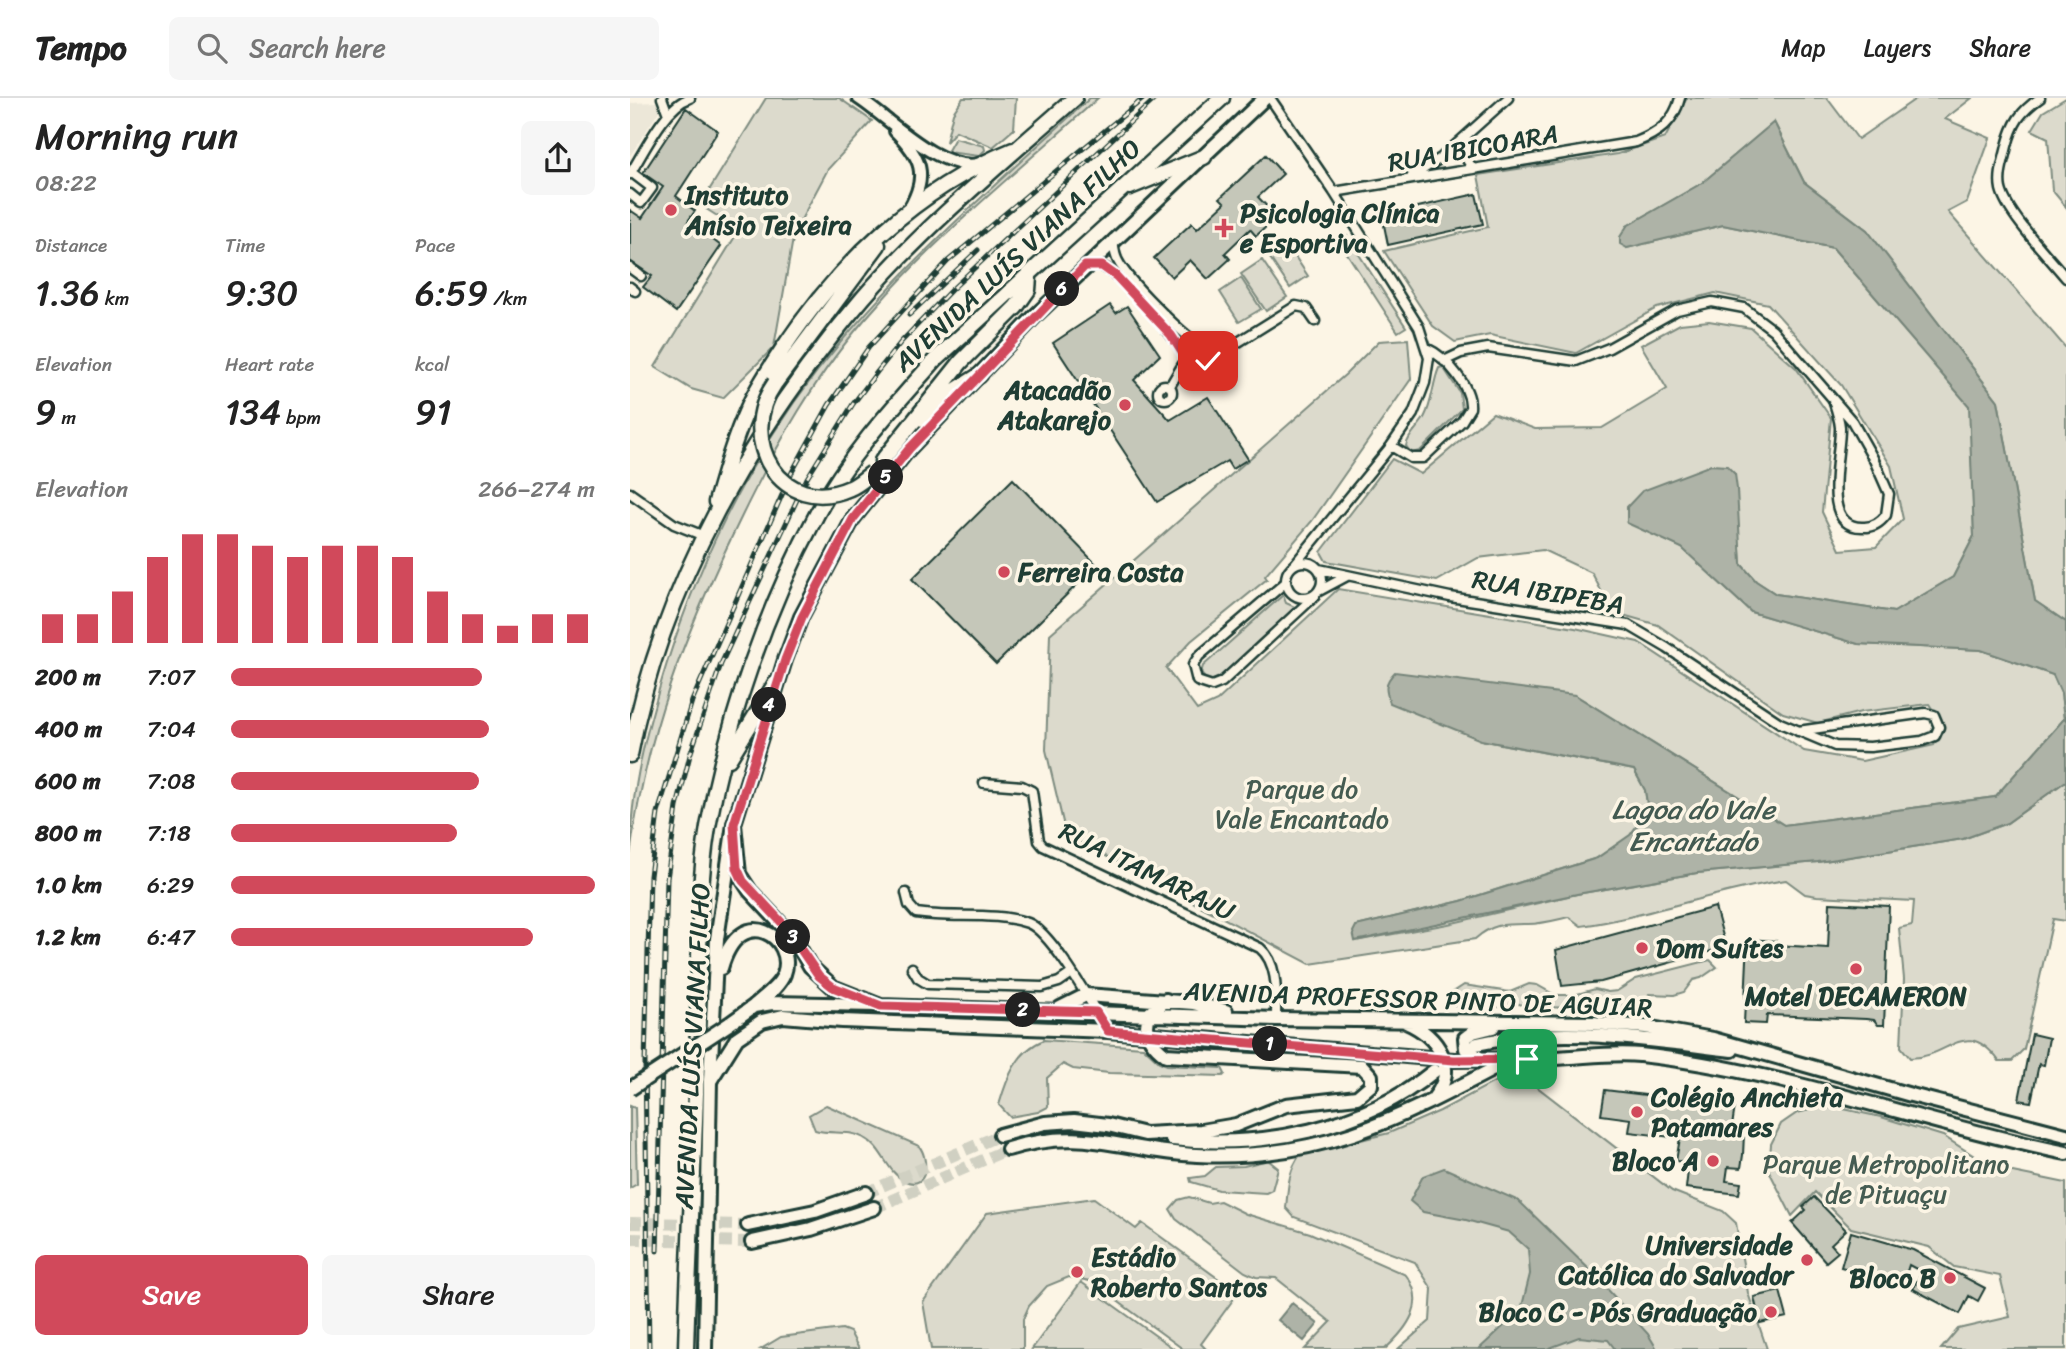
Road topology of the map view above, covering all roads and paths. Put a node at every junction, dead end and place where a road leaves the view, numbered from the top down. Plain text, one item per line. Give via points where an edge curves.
1 (662, 98) edge
2 (690, 98) edge
3 (1075, 98) edge
4 (1222, 98) edge
5 (1268, 98) edge
6 (1508, 98) edge
7 (1680, 98) edge
8 (2040, 98) edge
9 (863, 99) edge
10 (668, 114) junction
11 (887, 121) junction
12 (1466, 137) junction
13 (1020, 147) junction
14 (1204, 157) junction
15 (978, 164) junction
16 (1472, 169) junction
17 (631, 173) edge
18 (1400, 181) junction
19 (1122, 190) junction
20 (1334, 192) junction
21 (630, 194) edge
22 (906, 214) junction
23 (886, 232) junction
24 (1114, 239) junction
25 (1085, 266) junction
26 (630, 268) edge
27 (640, 276) dead end
28 (1029, 277) junction
29 (2066, 278) edge
30 (1315, 320) dead end
31 (1202, 346) junction
32 (1225, 349) junction
33 (1428, 349) junction
34 (1186, 357) junction
35 (1444, 360) junction
36 (1208, 361) junction
37 (1195, 367) junction
38 (1180, 373) junction
39 (980, 375) junction
40 (1170, 386) dead end
41 (1833, 400) junction
42 (1391, 446) junction
43 (882, 461) junction
44 (630, 493) edge
45 (706, 531) junction
46 (1318, 538) junction
47 (1310, 563) junction
48 (1294, 565) junction
49 (1319, 569) junction
50 (1347, 576) junction
51 (1286, 582) junction
52 (1317, 593) junction
53 (775, 684) junction
54 (1798, 731) junction
55 (630, 755) edge
56 (719, 775) junction
57 (984, 783) dead end
58 (734, 824) junction
59 (906, 893) dead end
60 (912, 968) dead end
61 (1072, 974) junction
62 (715, 989) junction
63 (1086, 995) junction
64 (1166, 1000) junction
65 (754, 1006) junction
66 (881, 1006) junction
67 (1051, 1011) junction
68 (1096, 1012) junction
69 (1150, 1013) junction
70 (1250, 1018) junction
71 (1276, 1019) junction
72 (1404, 1021) junction
73 (1511, 1023) junction
74 (1108, 1031) junction
75 (1424, 1034) junction
76 (1148, 1035) junction
77 (1477, 1044) dead end
78 (1763, 1052) junction
79 (1398, 1054) junction
80 (1445, 1059) junction
81 (1482, 1060) junction
82 (1509, 1061) junction
83 (1434, 1071) dead end
84 (710, 1081) junction
85 (630, 1089) edge
86 (1432, 1101) junction
87 (1144, 1134) junction
88 (1000, 1135) tunnel mouth
89 (2066, 1135) edge
90 (1008, 1149) tunnel mouth
91 (2066, 1153) edge
92 (866, 1193) tunnel mouth
93 (874, 1208) tunnel mouth
94 (748, 1225) tunnel mouth
95 (752, 1242) tunnel mouth
96 (686, 1349) edge
97 (705, 1349) edge

1 - 10 street
2 - 10 street
3 - 13 highway
4 - 19 highway, AVENIDA LUÍS VIANA FILHO
5 - 14 main road, AVENIDA LUÍS VIANA FILHO
5 - 20 street
6 - 12 street
7 - 16 street, RUA IBICOARA via 1669,122 1636,142
8 - 29 street via 2019,114 2011,129 2001,170 2002,190 2013,212
9 - 11 street
10 - 17 street
11 - 15 street via 944,160 960,166
11 - 22 street via 920,164 920,183
12 - 16 street via 1462,152
12 - 18 street via 1429,167
13 - 15 highway
13 - 45 highway via 864,297 774,417
14 - 19 highway
14 - 24 main road, AVENIDA LUÍS VIANA FILHO
15 - 22 highway
16 - 18 street, RUA IBICOARA
17 - 21 street via 652,188 641,203
18 - 20 street, RUA IBICOARA
19 - 28 highway, AVENIDA LUÍS VIANA FILHO
20 - 33 street via 1419,327
22 - 23 highway
23 - 43 highway, bridge via 775,383 761,409 758,432 766,461 803,491 822,494 851,488
23 - 45 highway via 817,300 757,389
24 - 25 main road, AVENIDA LUÍS VIANA FILHO
24 - 31 street via 1123,269 1177,327
25 - 34 street via 1102,266 1116,276
25 - 39 main road, AVENIDA LUÍS VIANA FILHO
26 - 27 street
28 - 43 highway via 1028,290 1020,301 954,371
28 - 56 highway, AVENIDA LUÍS VIANA FILHO via 936,359 855,455 818,513 758,647
30 - 32 street via 1299,305
31 - 32 street
31 - 34 street via 1191,346
31 - 36 street via 1209,354
32 - 36 street
33 - 35 street
33 - 42 street via 1422,393
34 - 37 street
34 - 38 street
35 - 41 street via 1488,348 1576,361 1677,310 1720,303 1758,316
35 - 42 street via 1469,396 1467,415 1423,458 1411,458
36 - 37 street
37 - 38 street
38 - 40 street
39 - 43 highway via 938,405
39 - 53 main road, AVENIDA LUÍS VIANA FILHO via 909,449 853,519 802,617
41 - 41 street via 1864,439 1889,494 1886,515 1872,526 1854,527 1836,508 1840,427
42 - 46 street
44 - 45 street via 674,524
45 - 55 highway via 654,660
46 - 47 street
46 - 48 street
47 - 48 street
47 - 49 street
48 - 51 street
49 - 50 street, RUA IBIPEBA
49 - 52 street via 1323,579
50 - 52 street
50 - 54 street, RUA IBIPEBA via 1628,625
51 - 52 street via 1299,598
51 - 52 street via 1199,656 1193,665 1198,681 1212,686 1222,682
53 - 56 highway
53 - 58 main road, AVENIDA LUÍS VIANA FILHO
54 - 54 street, RUA IBIPEBA via 1853,748 1922,741 1935,736 1939,727 1934,715 1925,713
56 - 96 highway, AVENIDA LUÍS VIANA FILHO via 703,867
57 - 71 street, RUA ITAMARAJU via 1032,791 1042,846 1260,948 1274,976
58 - 62 main road, AVENIDA LUÍS VIANA FILHO via 717,939
58 - 66 main road via 739,874 794,938 810,966 833,987
59 - 61 street via 916,913 1015,920 1033,926
60 - 61 street via 929,984 1042,987
61 - 63 street
62 - 65 main road via 732,941 746,932 766,932 780,943 785,968 776,985
62 - 84 main road, AVENIDA LUÍS VIANA FILHO
63 - 64 main road
63 - 67 main road
63 - 68 street
64 - 69 main road
64 - 70 main road
65 - 66 main road, AVENIDA PROFESSOR PINTO DE AGUIAR
65 - 85 main road, bridge
66 - 67 main road, AVENIDA PROFESSOR PINTO DE AGUIAR
67 - 68 main road, AVENIDA PROFESSOR PINTO DE AGUIAR
68 - 69 main road, AVENIDA PROFESSOR PINTO DE AGUIAR
68 - 74 street
69 - 70 main road, AVENIDA PROFESSOR PINTO DE AGUIAR
69 - 76 main road
70 - 71 main road, AVENIDA PROFESSOR PINTO DE AGUIAR
71 - 72 main road, AVENIDA PROFESSOR PINTO DE AGUIAR
72 - 73 main road, AVENIDA PROFESSOR PINTO DE AGUIAR
72 - 75 main road
73 - 78 main road, AVENIDA PROFESSOR PINTO DE AGUIAR via 1646,1027
73 - 81 main road via 1468,1034 1466,1049
74 - 76 main road, AVENIDA PROFESSOR PINTO DE AGUIAR
74 - 84 main road, AVENIDA PROFESSOR PINTO DE AGUIAR via 783,1016 762,1021 737,1038
75 - 79 main road via 1423,1045
75 - 80 main road
76 - 79 main road, AVENIDA PROFESSOR PINTO DE AGUIAR
76 - 87 main road via 1166,1055 1362,1066 1371,1080 1363,1094 1350,1098 1286,1105 1236,1125
77 - 78 main road via 1513,1037 1601,1036
78 - 89 main road, AVENIDA PROFESSOR PINTO DE AGUIAR
79 - 80 main road, AVENIDA PROFESSOR PINTO DE AGUIAR
80 - 81 main road, AVENIDA PROFESSOR PINTO DE AGUIAR
80 - 86 main road via 1445,1080
81 - 82 main road, AVENIDA PROFESSOR PINTO DE AGUIAR
82 - 86 main road
82 - 91 main road, AVENIDA PROFESSOR PINTO DE AGUIAR via 1629,1054 1735,1069
83 - 87 main road via 1391,1102 1315,1129 1232,1142
84 - 97 main road, AVENIDA LUÍS VIANA FILHO
86 - 90 main road via 1356,1134 1271,1154 1193,1155 1083,1138 1036,1140
87 - 88 main road via 1074,1121 1034,1125
92 - 94 main road via 815,1211
93 - 95 main road via 811,1230

